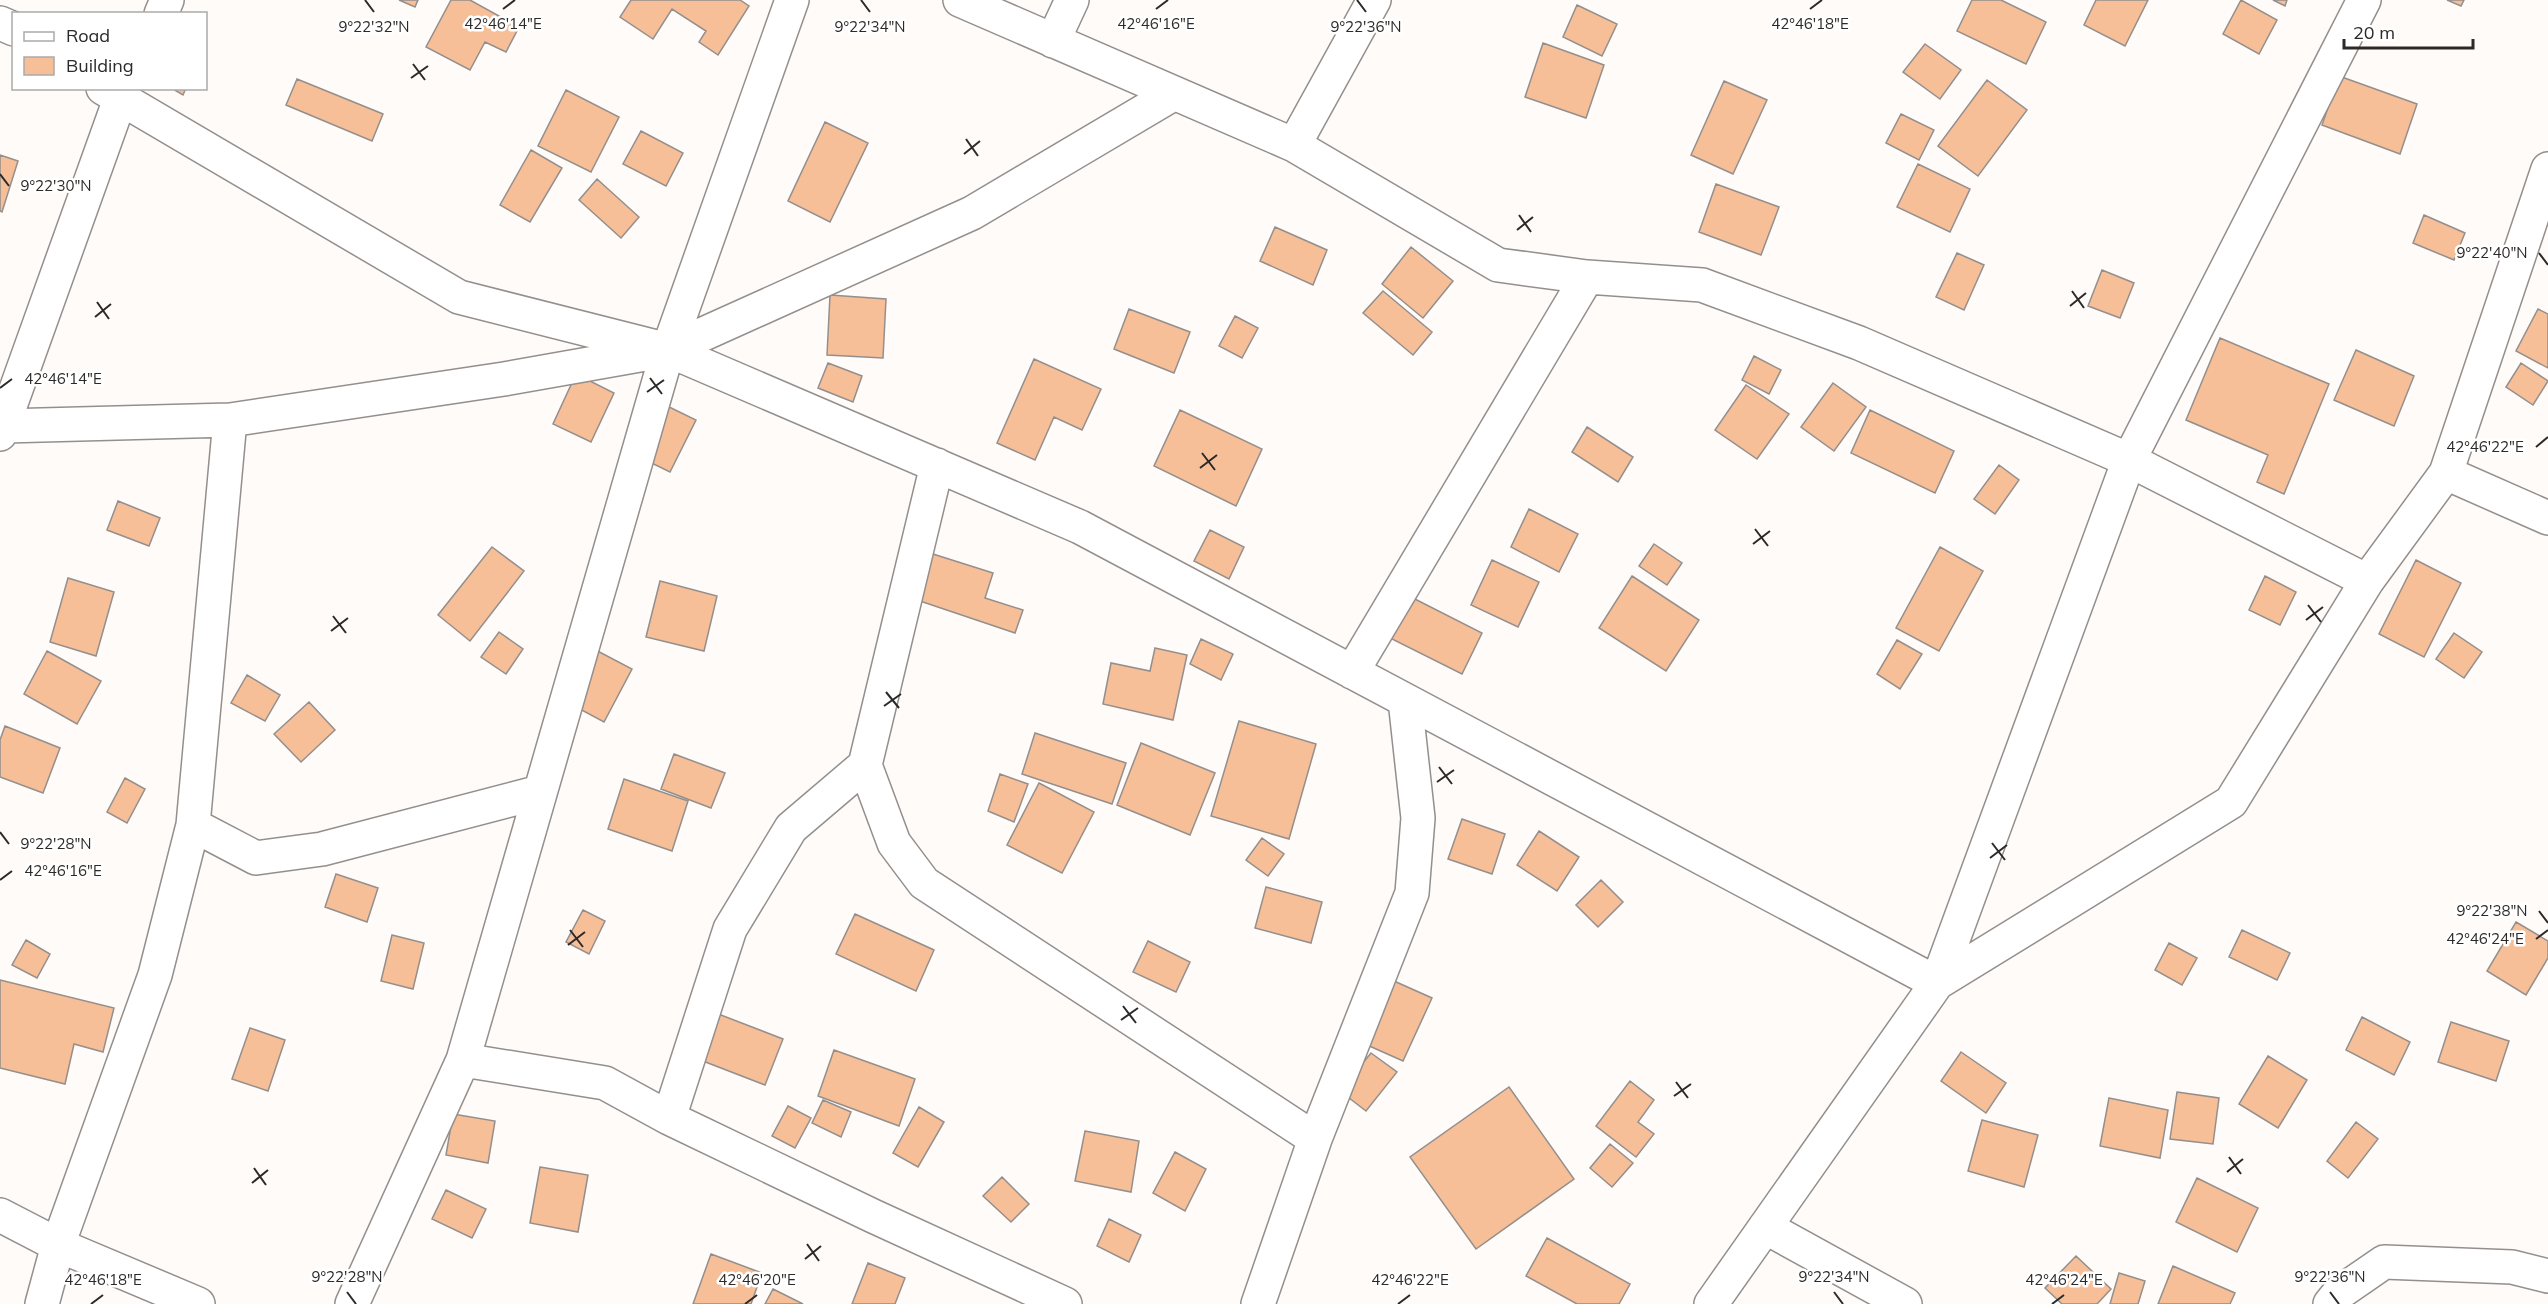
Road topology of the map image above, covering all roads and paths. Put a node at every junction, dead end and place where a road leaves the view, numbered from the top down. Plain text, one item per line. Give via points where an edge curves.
1 (792, 0) edge
2 (960, 0) edge
3 (1072, 0) edge
4 (1374, 0) edge
5 (2364, 0) edge
6 (1053, 41) junction
7 (115, 92) edge
8 (1173, 94) junction
9 (1294, 145) junction
10 (2548, 169) edge
11 (1587, 276) junction
12 (668, 350) junction
13 (230, 420) junction
14 (2, 430) edge
15 (2129, 460) junction
16 (937, 465) junction
17 (2446, 473) junction
18 (2548, 518) edge
19 (2367, 580) junction
20 (1352, 672) junction
21 (1405, 700) junction
22 (865, 765) junction
23 (540, 792) junction
24 (193, 825) junction
25 (1937, 983) junction
26 (462, 1060) junction
27 (669, 1118) junction
28 (1315, 1139) junction
29 (0, 1215) edge
30 (1765, 1227) junction
31 (58, 1245) junction
32 (2548, 1276) edge
33 (42, 1304) edge
34 (198, 1304) edge
35 (352, 1304) edge
36 (1065, 1304) edge
37 (1258, 1304) edge
38 (1711, 1304) edge
39 (1905, 1304) edge
40 (2330, 1304) edge

1 - 12 street
2 - 6 street
3 - 6 street
4 - 9 street
5 - 15 street
6 - 8 street
7 - 12 street via 459,297
7 - 14 street
8 - 9 street
8 - 12 street via 972,213
9 - 11 street via 1498,265
10 - 17 street
11 - 15 street via 1702,285 1859,343
11 - 20 street
12 - 13 street
12 - 16 street
12 - 23 street
13 - 14 street
13 - 24 street
15 - 19 street
15 - 25 street
16 - 20 street via 1080,527
16 - 22 street
17 - 18 street
17 - 19 street
19 - 25 street via 2231,802
20 - 21 street
21 - 25 street
21 - 28 street via 1418,818 1412,893
22 - 27 street via 791,828 730,929
22 - 28 street via 894,843 924,883
23 - 24 street via 322,849 256,858
23 - 26 street
24 - 31 street via 155,975
25 - 30 street
26 - 27 street via 605,1083
26 - 35 street
27 - 36 street
28 - 37 street
29 - 31 street
30 - 38 street
30 - 39 street
31 - 33 street
31 - 34 street
32 - 40 street via 2512,1267 2384,1262 2338,1293

